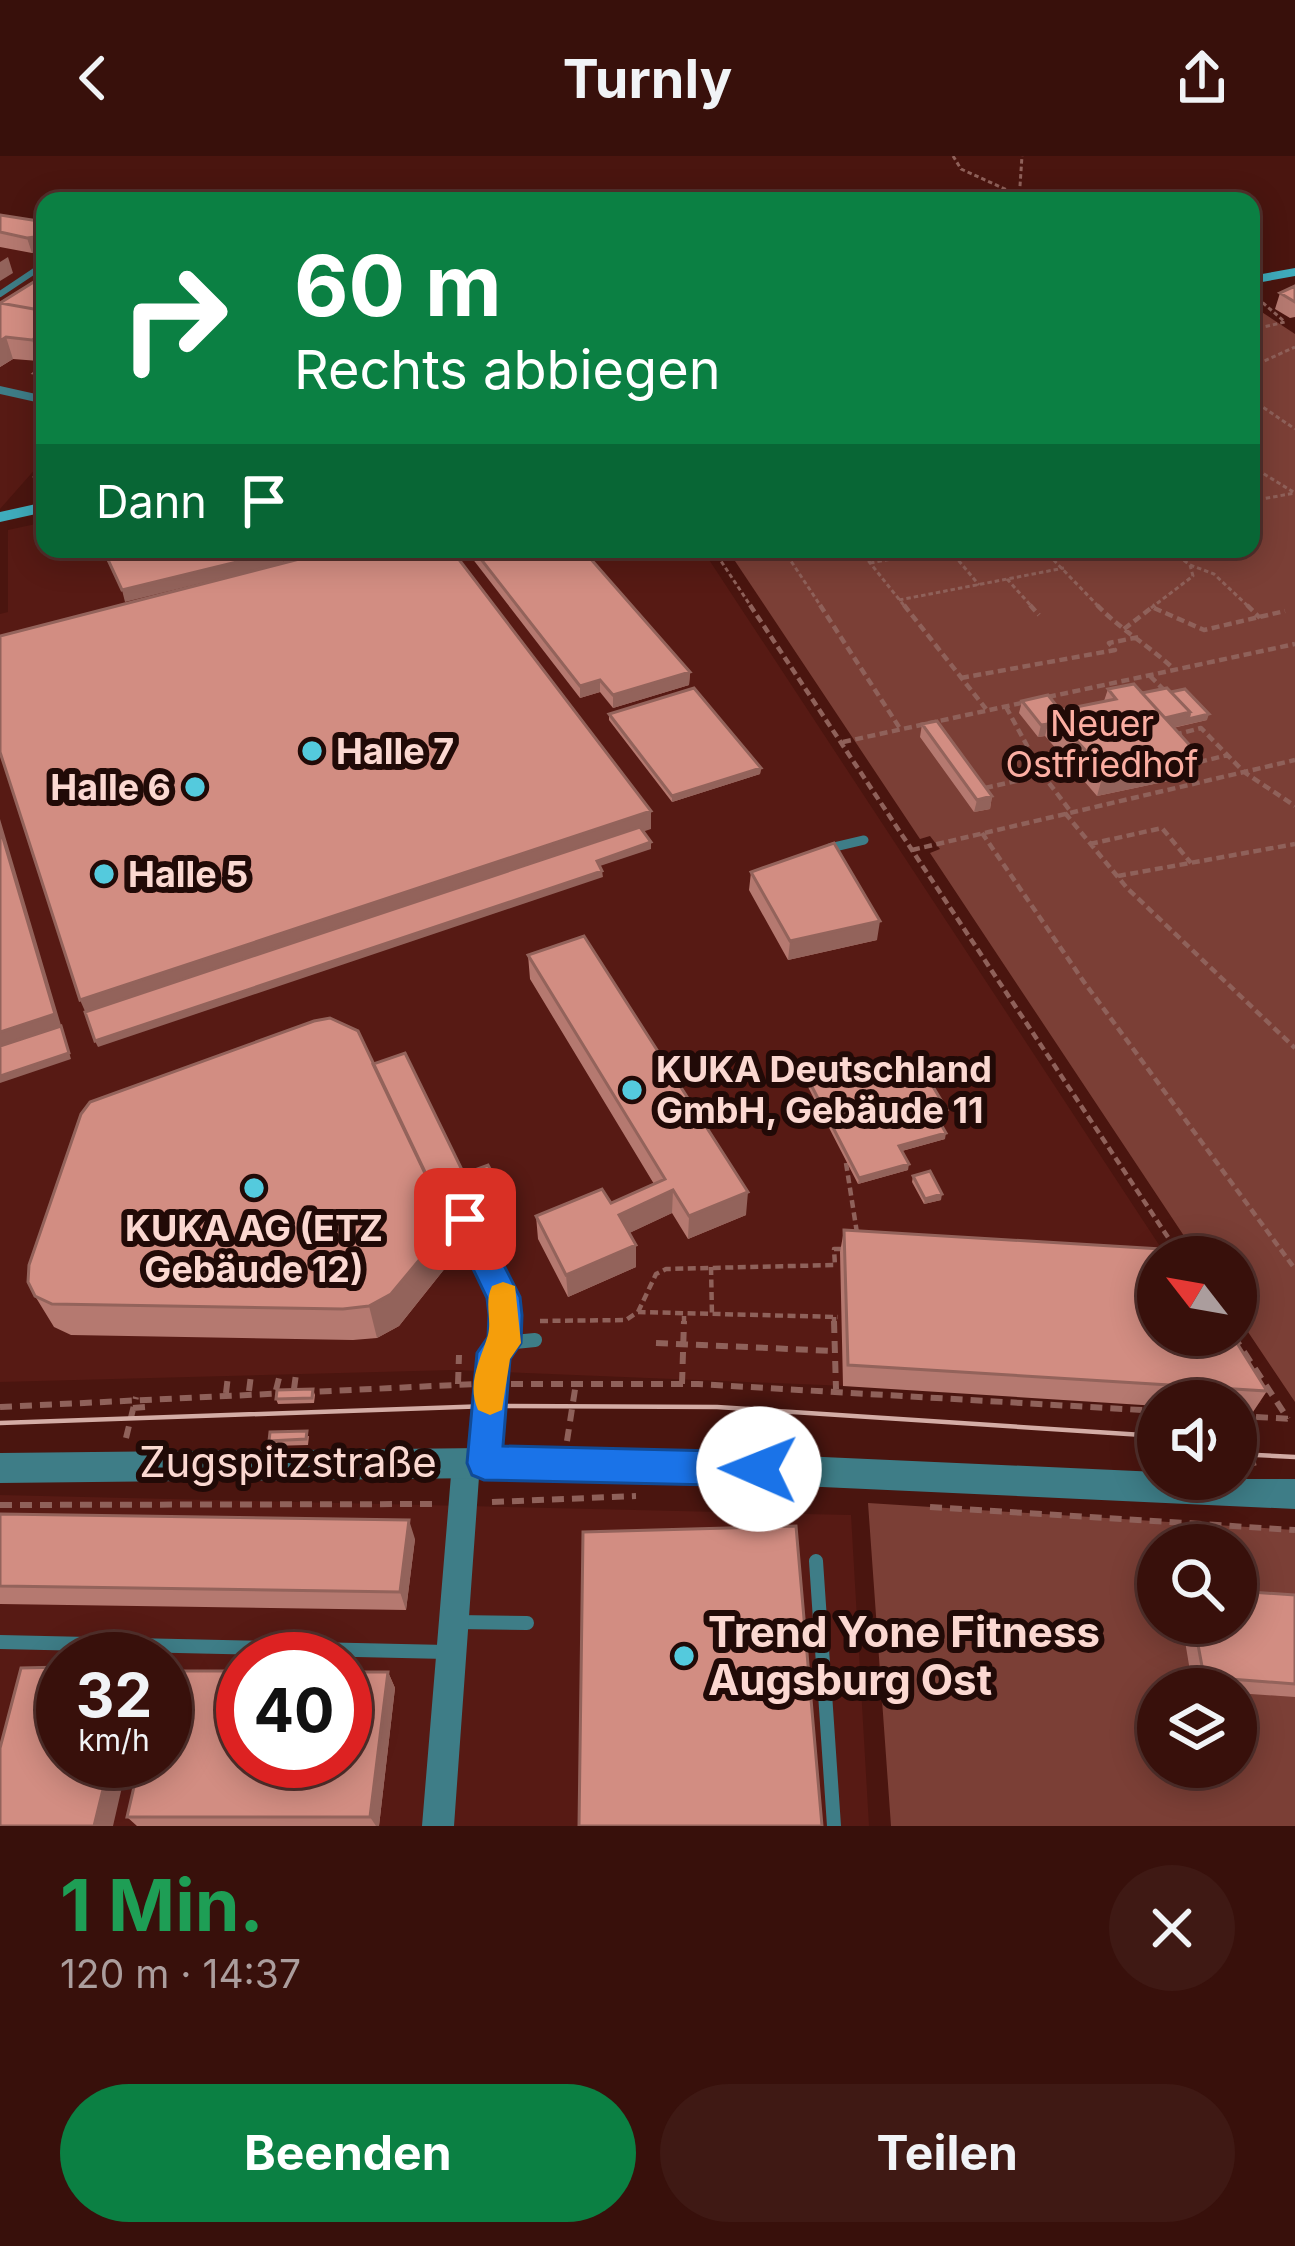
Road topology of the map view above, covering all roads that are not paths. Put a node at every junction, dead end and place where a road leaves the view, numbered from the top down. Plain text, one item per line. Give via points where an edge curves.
1 (36, 270) edge
2 (1295, 272) edge
3 (1260, 283) edge
4 (0, 294) edge
5 (0, 390) edge
6 (36, 398) edge
7 (36, 509) edge
8 (0, 518) edge
9 (863, 840) dead end
10 (830, 848) edge
11 (465, 1219) edge
12 (536, 1340) dead end
13 (504, 1343) junction
14 (475, 1463) junction
15 (0, 1468) edge
16 (1295, 1494) edge
17 (816, 1561) dead end
18 (526, 1623) dead end
19 (452, 1637) junction
20 (0, 1642) edge
21 (438, 1826) edge
22 (834, 1826) edge

1 - 4 lane
2 - 3 main road
5 - 6 street
7 - 8 main road
9 - 10 lane
11 - 13 lane via 503,1297
12 - 13 lane
13 - 14 lane via 494,1353
14 - 15 street, Zugspitzstraße
14 - 16 street, Zugspitzstraße
14 - 19 street via 462,1504
17 - 22 lane
18 - 19 lane
19 - 20 lane
19 - 21 street

